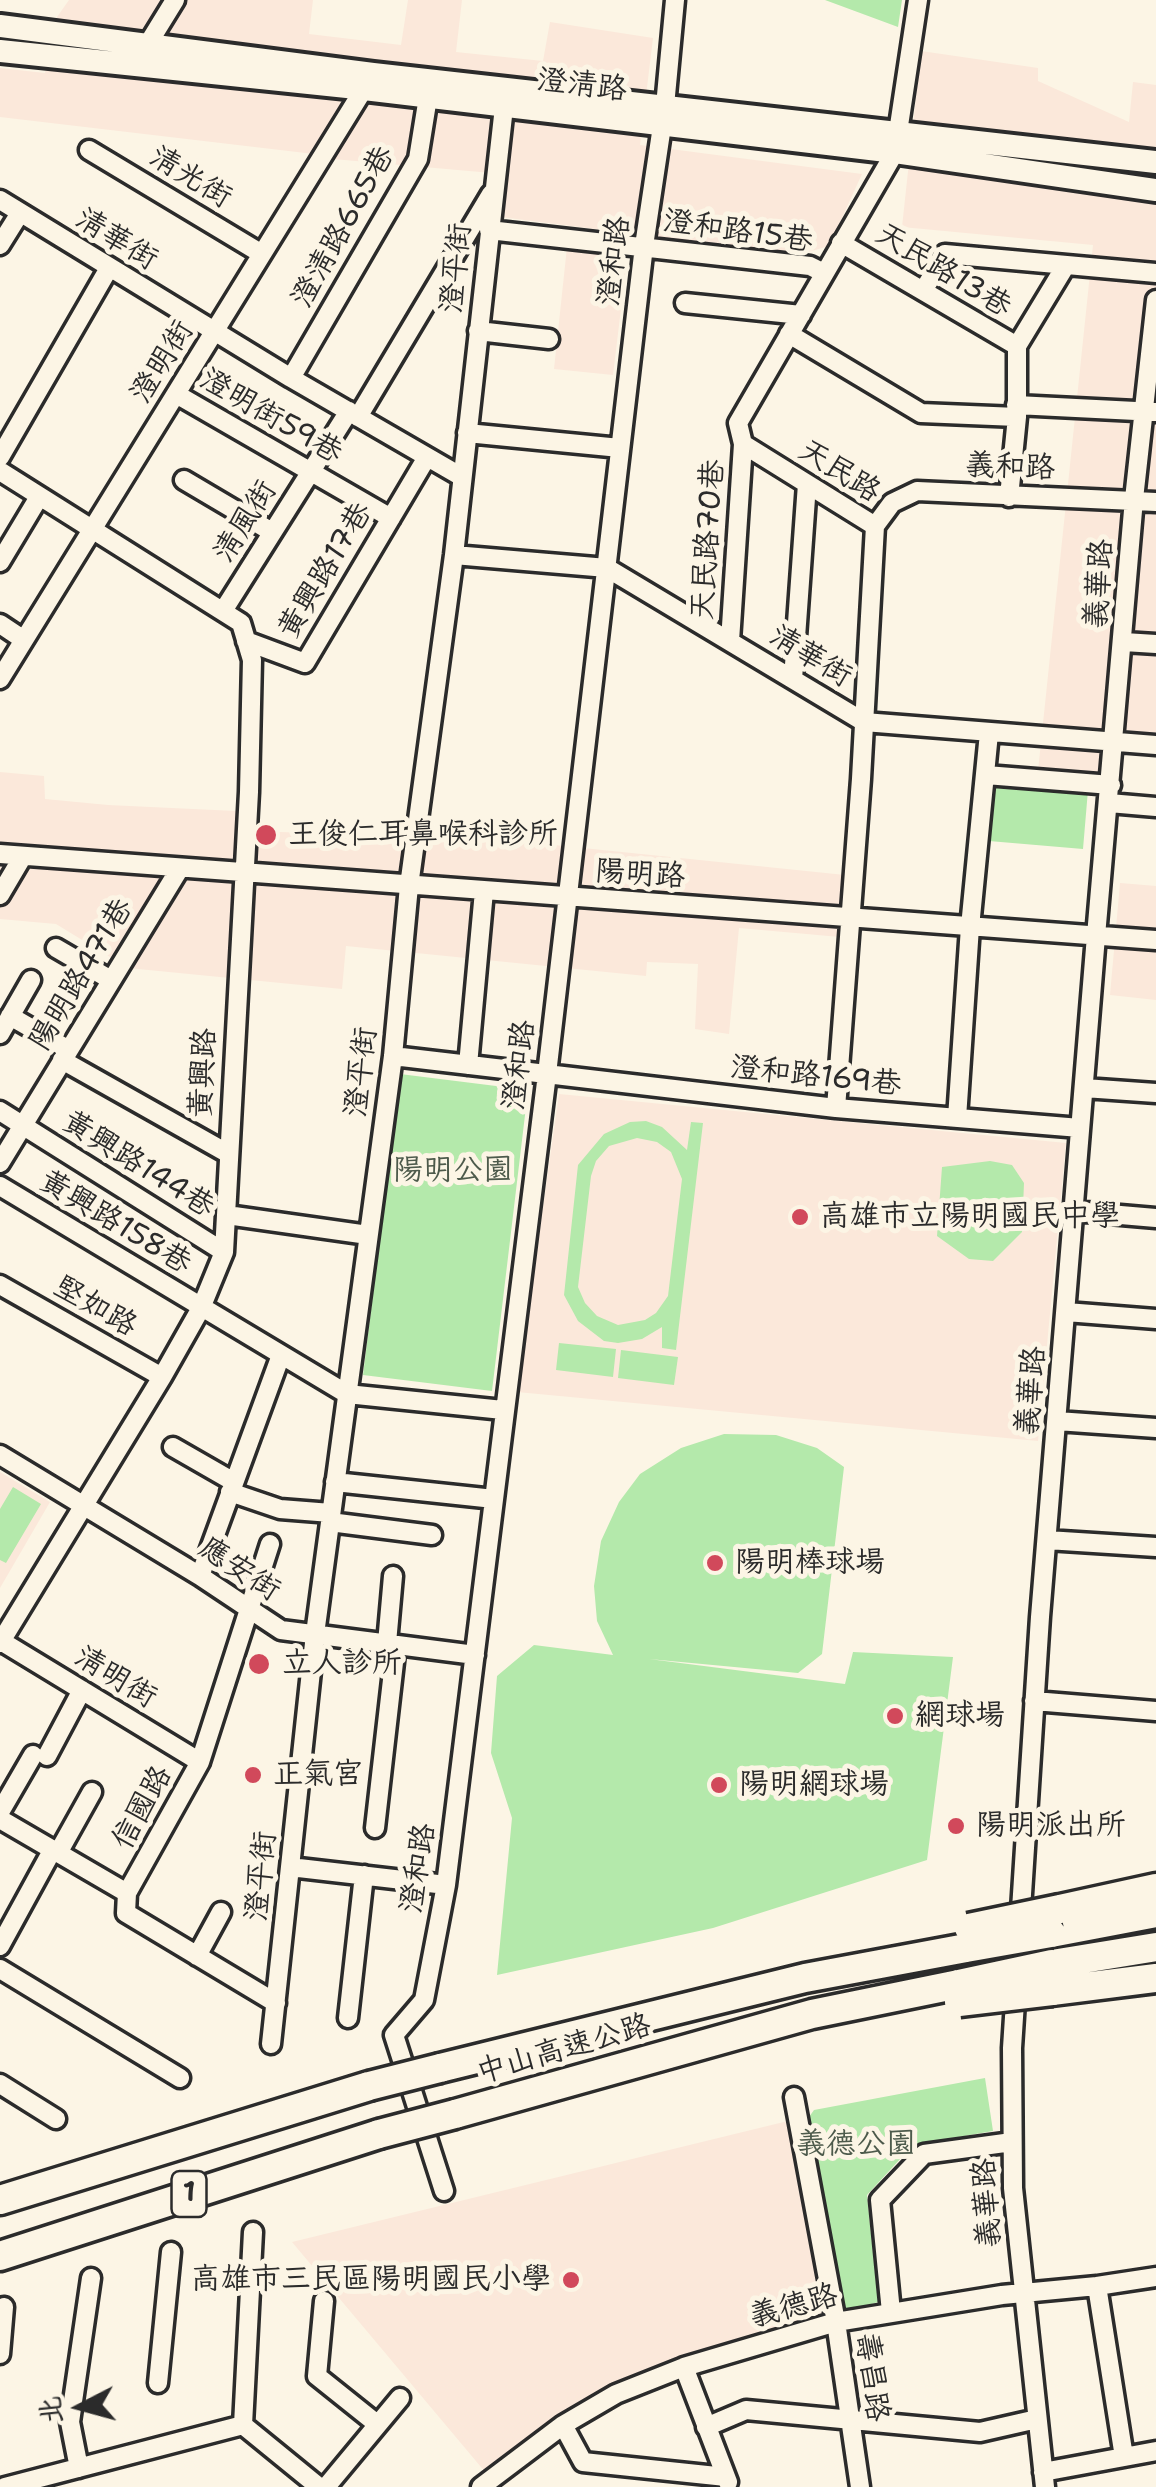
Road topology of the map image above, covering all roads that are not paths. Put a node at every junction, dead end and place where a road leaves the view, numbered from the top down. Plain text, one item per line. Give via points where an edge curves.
1 (175, 0) edge
2 (674, 0) edge
3 (918, 0) edge
4 (0, 26) edge
5 (0, 51) edge
6 (142, 56) junction
7 (368, 82) junction
8 (428, 97) junction
9 (504, 107) junction
10 (664, 116) junction
11 (898, 142) junction
12 (89, 150) dead end
13 (1156, 162) edge
14 (494, 189) junction
15 (1156, 190) edge
16 (0, 200) edge
17 (20, 213) junction
18 (489, 230) junction
19 (841, 243) junction
20 (0, 244) edge
21 (644, 246) junction
22 (262, 254) junction
23 (1066, 265) junction
24 (109, 268) junction
25 (824, 273) junction
26 (1156, 273) edge
27 (923, 291) junction
28 (1156, 300) edge
29 (685, 303) dead end
30 (800, 315) junction
31 (1155, 321) edge
32 (478, 331) junction
33 (214, 332) junction
34 (789, 334) junction
35 (549, 339) dead end
36 (1017, 346) junction
37 (291, 378) junction
38 (176, 394) junction
39 (1016, 412) junction
40 (1151, 412) edge
41 (354, 414) junction
42 (467, 433) junction
43 (744, 444) junction
44 (620, 448) junction
45 (0, 457) edge
46 (427, 457) junction
47 (0, 471) edge
48 (310, 471) junction
49 (462, 477) junction
50 (184, 480) dead end
51 (807, 484) junction
52 (39, 497) junction
53 (1009, 497) junction
54 (1134, 499) junction
55 (1156, 502) edge
56 (391, 518) junction
57 (875, 526) junction
58 (91, 531) junction
59 (272, 532) junction
60 (454, 555) junction
61 (0, 562) edge
62 (607, 568) junction
63 (223, 611) junction
64 (0, 624) edge
65 (24, 640) junction
66 (730, 640) junction
67 (246, 641) junction
68 (1124, 642) junction
69 (1156, 644) edge
70 (0, 678) edge
71 (793, 679) junction
72 (864, 722) junction
73 (989, 733) junction
74 (1115, 742) junction
75 (1156, 746) edge
76 (986, 775) junction
77 (1110, 794) junction
78 (1156, 808) edge
79 (0, 854) edge
80 (23, 856) junction
81 (180, 868) junction
82 (242, 874) junction
83 (409, 886) junction
84 (484, 891) junction
85 (0, 895) edge
86 (568, 898) junction
87 (851, 918) junction
88 (970, 927) junction
89 (1096, 936) junction
90 (1156, 940) edge
91 (56, 948) dead end
92 (31, 980) dead end
93 (110, 980) junction
94 (10, 1016) junction
95 (0, 1034) edge
96 (66, 1055) junction
97 (393, 1056) junction
98 (468, 1065) junction
99 (547, 1074) junction
100 (1084, 1088) junction
101 (1156, 1093) edge
102 (836, 1108) junction
103 (0, 1111) edge
104 (957, 1118) junction
105 (23, 1125) junction
106 (1080, 1128) junction
107 (227, 1153) junction
108 (0, 1163) edge
109 (0, 1186) edge
110 (1074, 1211) junction
111 (228, 1214) junction
112 (1156, 1218) edge
113 (368, 1235) junction
114 (224, 1252) junction
115 (0, 1285) edge
116 (201, 1308) junction
117 (1066, 1312) junction
118 (1156, 1319) edge
119 (281, 1355) junction
120 (162, 1377) junction
121 (347, 1394) junction
122 (504, 1410) junction
123 (1057, 1421) junction
124 (1156, 1428) edge
125 (174, 1447) dead end
126 (0, 1455) edge
127 (335, 1482) junction
128 (232, 1488) junction
129 (494, 1498) junction
130 (85, 1507) junction
131 (330, 1517) junction
132 (432, 1535) dead end
133 (1047, 1540) junction
134 (270, 1544) dead end
135 (1156, 1547) edge
136 (200, 1576) junction
137 (393, 1576) dead end
138 (248, 1609) junction
139 (314, 1634) junction
140 (1, 1642) edge
141 (392, 1644) junction
142 (475, 1654) junction
143 (82, 1690) junction
144 (1034, 1701) junction
145 (1156, 1711) edge
146 (200, 1762) junction
147 (92, 1792) dead end
148 (0, 1816) edge
149 (375, 1828) dead end
150 (56, 1851) junction
151 (290, 1867) junction
152 (364, 1875) junction
153 (446, 1884) junction
154 (1156, 1888) edge
155 (127, 1893) junction
156 (221, 1912) dead end
157 (1156, 1913) edge
158 (1056, 1921) junction
159 (0, 1946) edge
160 (1156, 1947) edge
161 (197, 1956) junction
162 (0, 1969) edge
163 (1052, 1978) junction
164 (1156, 1978) edge
165 (276, 2003) junction
166 (348, 2018) dead end
167 (272, 2044) dead end
168 (180, 2078) dead end
169 (0, 2084) edge
170 (794, 2097) dead end
171 (56, 2119) dead end
172 (1012, 2142) junction
173 (444, 2191) dead end
174 (0, 2200) edge
175 (254, 2232) dead end
176 (171, 2252) dead end
177 (0, 2256) edge
178 (1156, 2277) edge
179 (91, 2278) dead end
180 (1097, 2286) junction
181 (1022, 2292) junction
182 (324, 2301) dead end
183 (4, 2307) dead end
184 (891, 2312) junction
185 (836, 2322) junction
186 (0, 2354) edge
187 (684, 2367) junction
188 (158, 2383) dead end
189 (400, 2398) dead end
190 (848, 2419) junction
191 (1037, 2419) junction
192 (377, 2424) junction
193 (243, 2425) junction
194 (563, 2425) junction
195 (706, 2427) junction
196 (1156, 2451) edge
197 (1124, 2457) junction
198 (80, 2468) junction
199 (1044, 2479) edge
200 (728, 2482) edge
201 (5, 2487) edge
202 (322, 2487) edge
203 (481, 2487) edge
204 (860, 2487) edge

1 - 6 street
2 - 10 street, 澄和路
3 - 11 street
4 - 6 main road, 澄清路
5 - 6 main road, 澄清路
6 - 7 main road, 澄清路
7 - 8 main road, 澄清路
7 - 10 main road, 澄清路
7 - 22 street, 澄明街
8 - 9 main road, 澄清路
8 - 37 street, 澄清路665巷 via 418,159
9 - 10 main road, 澄清路
9 - 14 street, 澄平街
10 - 11 main road, 澄清路
10 - 21 street, 澄和路
11 - 13 main road, 澄清路
11 - 15 main road, 澄清路
11 - 19 street
12 - 22 street, 清光街
14 - 18 street, 澄平街
14 - 41 street, 清風街
16 - 17 street, 清華街
17 - 20 street
17 - 24 street, 清華街
18 - 21 street, 澄和路15巷
18 - 32 street, 澄平街
19 - 25 street
19 - 27 street, 天民路13巷
21 - 25 street, 澄和路15巷
21 - 44 street, 澄和路
22 - 33 street, 澄明街
23 - 26 street
23 - 27 street via 946,254
23 - 36 street
24 - 33 street, 清華街
24 - 45 street
25 - 30 street
27 - 36 street, 天民路13巷
28 - 31 street, 義華路
29 - 30 street
30 - 34 street
31 - 40 street, 義華路
32 - 35 street
32 - 42 street, 澄平街
33 - 37 street, 清華街
33 - 38 street, 澄明街
34 - 39 street via 921,413
34 - 43 street via 738,423
36 - 39 street
37 - 41 street, 清華街
38 - 48 street, 澄明街59巷
38 - 58 street, 澄明街
39 - 40 street
39 - 53 street
40 - 54 street, 義華路
41 - 46 street, 清華街
41 - 48 street, 清風街
42 - 44 street
42 - 49 street, 澄平街
43 - 51 street, 天民路
43 - 66 street, 天民路70巷
44 - 62 street, 澄和路
46 - 49 street, 清華街
46 - 56 street, 黃興路17巷
47 - 52 street
48 - 56 street, 澄明街59巷
48 - 59 street, 清風街
49 - 60 street, 澄平街
50 - 59 street
51 - 57 street, 天民路
51 - 71 street
52 - 58 street
52 - 61 street
53 - 54 street, 義和路
53 - 57 street, 義和路 via 917,491 892,503
54 - 55 street, 義和路
54 - 68 street, 義華路
56 - 67 street, 黃興路17巷 via 305,663
57 - 72 street, 天民路
58 - 63 street
58 - 65 street, 澄明街
59 - 63 street, 清風街
60 - 62 street, 清華街
60 - 83 street, 澄平街
62 - 66 street, 清華街
62 - 86 street, 澄和路
63 - 67 street via 241,624
64 - 65 street
65 - 70 street, 澄明街
66 - 71 street, 清華街
67 - 82 street, 黃興路 via 252,660
68 - 69 street
68 - 74 street, 義華路
71 - 72 street, 清華街
72 - 73 street, 清華街
72 - 87 street, 天民路
73 - 74 street, 清華街
73 - 76 street
74 - 75 street, 清華街
74 - 77 street, 義華路
76 - 77 street
76 - 88 street
77 - 78 street
77 - 89 street, 義華路
79 - 80 street, 陽明路
80 - 81 street, 陽明路
80 - 85 street
81 - 82 street, 陽明路
81 - 93 street, 陽明路471巷
82 - 83 street, 陽明路
82 - 107 street, 黃興路
83 - 84 street, 陽明路
83 - 97 street, 澄平街
84 - 86 street, 陽明路
84 - 98 street
86 - 87 street, 陽明路
86 - 99 street, 澄和路
87 - 88 street, 陽明路
87 - 102 street, 天民路
88 - 89 street, 陽明路
88 - 104 street
89 - 90 street, 陽明路
89 - 100 street, 義華路
91 - 93 street
92 - 94 street
93 - 96 street, 陽明路471巷
94 - 95 street
94 - 96 street
96 - 105 street, 陽明路471巷
96 - 107 street
97 - 98 street, 澄和路169巷
97 - 113 street, 澄平街
98 - 99 street, 澄和路169巷
99 - 102 street, 澄和路169巷
99 - 122 street, 澄和路
100 - 101 street
100 - 106 street, 義華路
102 - 104 street, 澄和路169巷
103 - 105 street, 黃興路144巷
104 - 106 street, 澄和路169巷
105 - 108 street, 陽明路471巷
105 - 114 street, 黃興路144巷
106 - 110 street, 義華路
107 - 111 street, 黃興路
109 - 116 street, 黃興路158巷
110 - 112 street
110 - 117 street, 義華路
111 - 113 street
111 - 114 street, 黃興路
113 - 121 street, 澄平街
114 - 116 street, 黃興路
115 - 120 street, 堅如路
116 - 119 street, 黃興路158巷
116 - 120 street, 黃興路
117 - 118 street
117 - 123 street, 義華路
119 - 121 street, 黃興路158巷
119 - 128 street
120 - 130 street, 黃興路
121 - 122 street
121 - 127 street, 澄平街
122 - 129 street, 澄和路
123 - 124 street
123 - 133 street, 義華路
125 - 128 street
126 - 130 street, 應安街
127 - 129 street
127 - 131 street, 澄平街
128 - 131 street via 280,1509
128 - 136 street
129 - 142 street, 澄和路
130 - 136 street, 應安街
130 - 140 street, 黃興路
131 - 132 street
131 - 139 street, 澄平街
133 - 135 street
133 - 144 street, 義華路
134 - 138 street, 信國路
136 - 138 street, 應安街
137 - 141 street
138 - 139 street, 應安街 via 281,1630
138 - 146 street, 信國路
139 - 141 street, 應安街
139 - 151 street, 澄平街
140 - 143 street, 清明街
141 - 142 street, 應安街
141 - 149 street
142 - 153 street, 澄和路
143 - 146 street, 清明街
143 - 148 street
144 - 145 street
144 - 172 street, 義華路
146 - 155 street, 信國路
147 - 150 street
148 - 150 street, 信國路
150 - 155 street, 信國路
150 - 159 street
151 - 152 street
151 - 165 street, 澄平街
152 - 153 street
152 - 166 street
153 - 173 street, 澄和路 via 424,2000 394,2034
154 - 158 highway
155 - 161 street via 126,1912
156 - 161 street
157 - 158 highway
158 - 174 highway, 中山高速公路 / 1, bridge via 370,2086
160 - 163 highway, 中山高速公路 / 1
161 - 165 street
162 - 168 street
163 - 164 highway
163 - 177 highway, 中山高速公路 / 1, bridge via 812,2014 379,2134
165 - 167 street, 澄平街
169 - 171 street
170 - 185 street, 壽昌路
172 - 181 street, 義華路
172 - 184 street via 924,2154 880,2200
175 - 193 street
176 - 188 street
178 - 180 street, 義德路
179 - 198 street via 70,2422
180 - 181 street, 義德路
180 - 197 street
181 - 184 street, 義德路
181 - 191 street, 義華路
182 - 192 street via 317,2376
183 - 186 street
184 - 185 street, 義德路
185 - 187 street, 義德路
185 - 190 street, 壽昌路
187 - 194 street, 義德路 via 616,2394
187 - 195 street
189 - 192 street
190 - 191 street via 980,2432
190 - 195 street via 746,2410
190 - 204 street, 壽昌路
191 - 199 street, 義華路
192 - 202 street
193 - 198 street
193 - 202 street
194 - 200 street via 583,2462
194 - 203 street, 義德路
195 - 200 street
196 - 197 street
197 - 199 street
198 - 201 street

